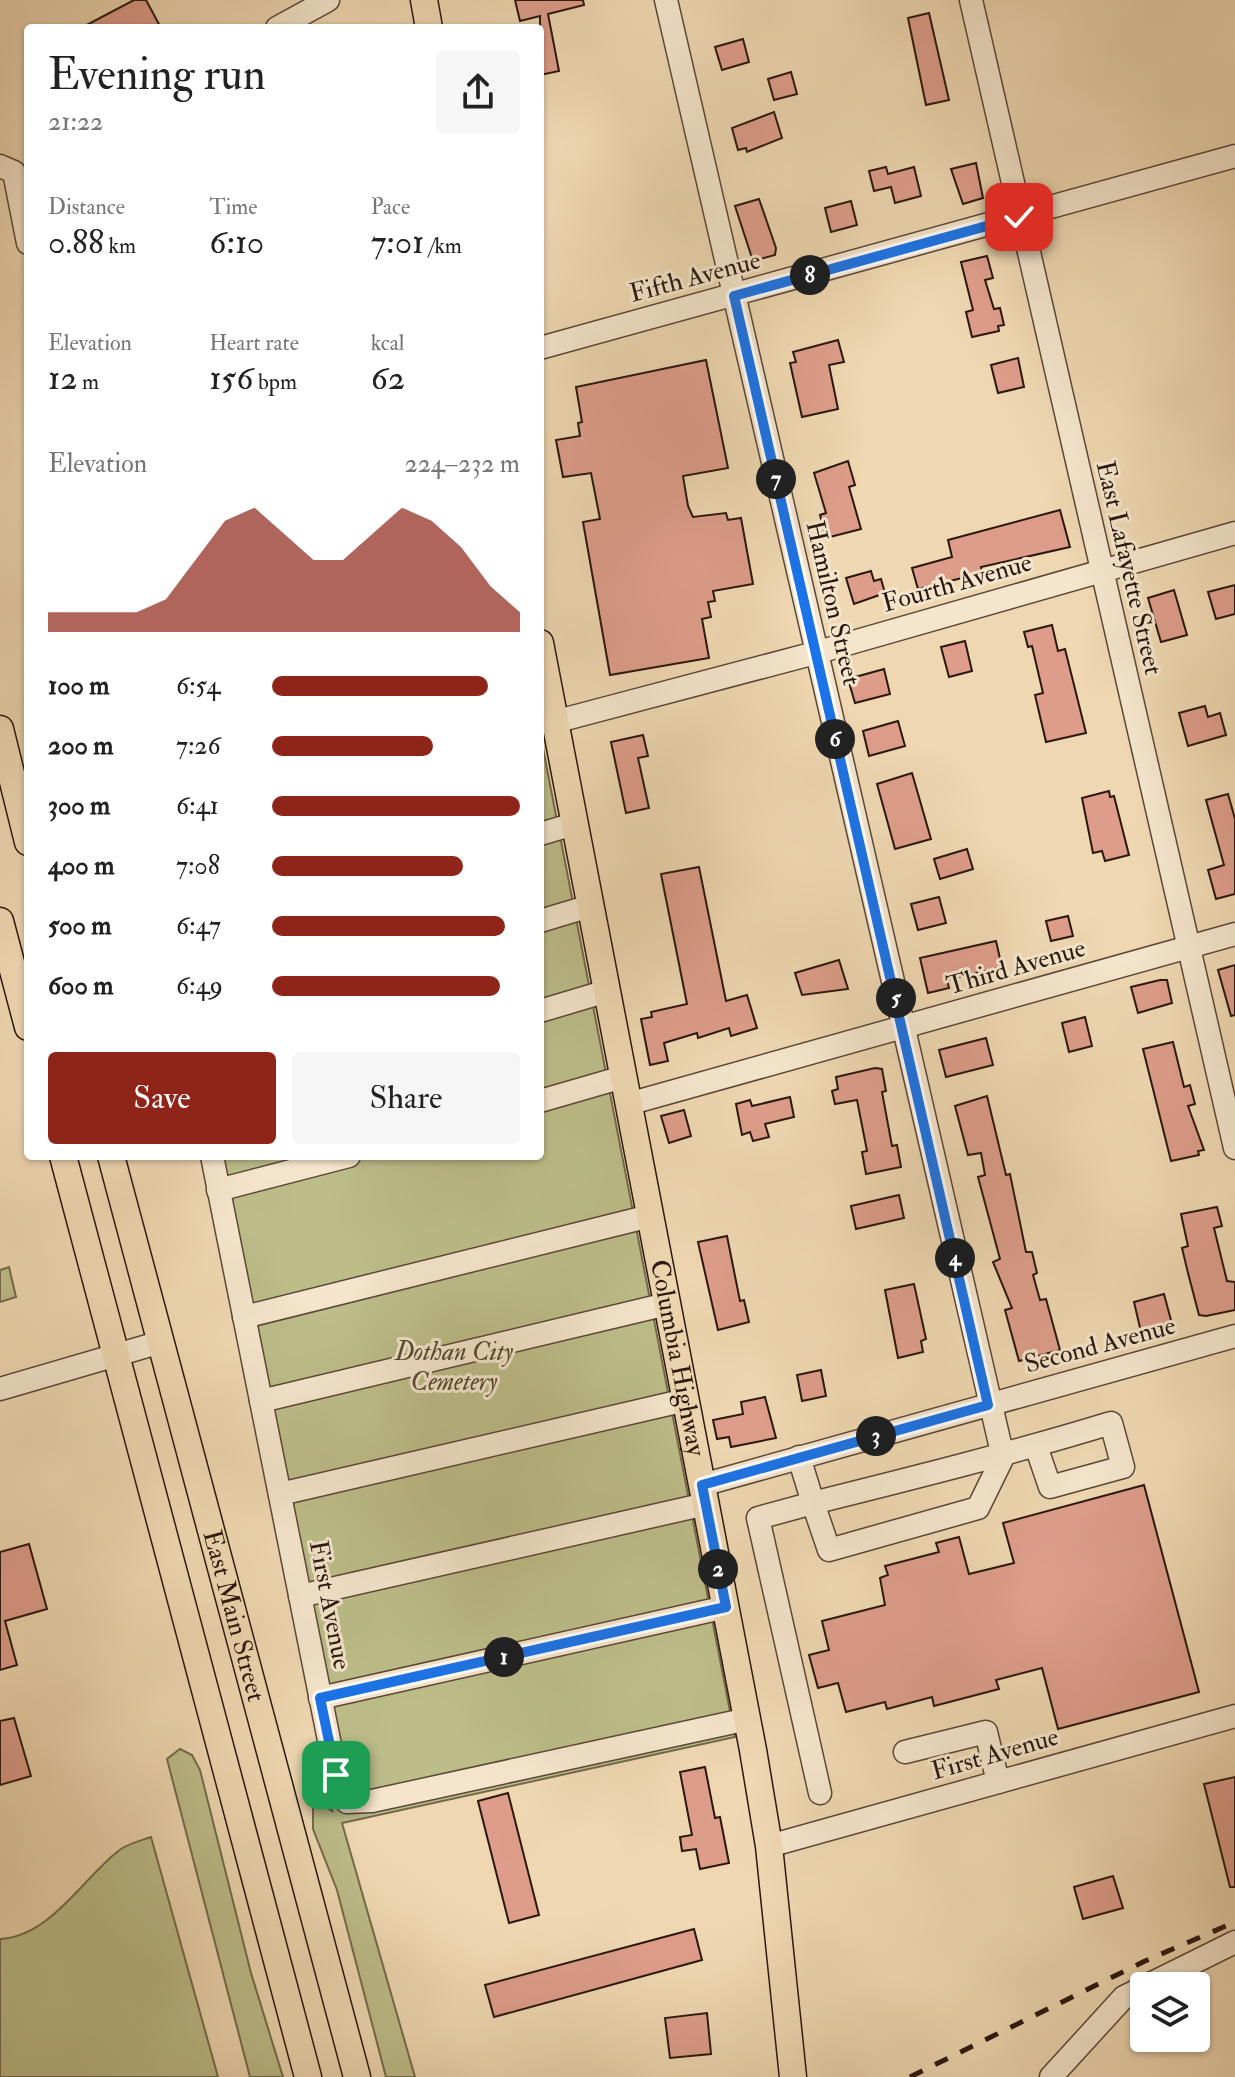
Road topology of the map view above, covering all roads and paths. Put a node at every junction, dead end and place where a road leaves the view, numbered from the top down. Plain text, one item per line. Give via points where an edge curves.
1 (328, 0) edge
2 (424, 0) edge
3 (666, 0) edge
4 (971, 0) edge
5 (284, 24) edge
6 (428, 24) edge
7 (1235, 156) edge
8 (10, 170) edge
9 (1019, 217) junction
10 (24, 227) edge
11 (734, 296) junction
12 (544, 347) edge
13 (1235, 533) edge
14 (1101, 571) junction
15 (815, 653) junction
16 (544, 678) edge
17 (0, 729) edge
18 (551, 735) edge
19 (574, 824) junction
20 (24, 826) edge
21 (544, 833) edge
22 (590, 906) junction
23 (544, 920) edge
24 (0, 921) edge
25 (1235, 934) edge
26 (1188, 947) junction
27 (607, 991) junction
28 (24, 1007) edge
29 (544, 1010) edge
30 (903, 1028) junction
31 (623, 1077) junction
32 (544, 1100) edge
33 (628, 1104) junction
34 (1235, 1148) edge
35 (64, 1160) edge
36 (112, 1160) edge
37 (213, 1160) edge
38 (334, 1160) edge
39 (218, 1190) junction
40 (650, 1216) junction
41 (667, 1304) junction
42 (244, 1317) junction
43 (1235, 1336) edge
44 (161, 1342) junction
45 (116, 1355) junction
46 (0, 1389) edge
47 (686, 1400) junction
48 (261, 1401) junction
49 (988, 1405) junction
50 (1036, 1446) dead end
51 (799, 1457) junction
52 (1003, 1457) junction
53 (280, 1494) junction
54 (704, 1494) junction
55 (813, 1503) junction
56 (300, 1596) junction
57 (726, 1607) junction
58 (320, 1698) junction
59 (1235, 1716) edge
60 (748, 1719) junction
61 (905, 1752) dead end
62 (998, 1782) junction
63 (820, 1793) dead end
64 (769, 1846) junction
65 (1235, 1942) edge
66 (308, 2077) edge
67 (357, 2077) edge
68 (793, 2077) edge
69 (1051, 2077) edge

1 - 5 street
2 - 6 main road
3 - 11 street, Hamilton Street
4 - 9 street, East Lafayette Street
7 - 9 street, Fifth Avenue
8 - 10 street
9 - 11 street, Fifth Avenue
9 - 14 street, East Lafayette Street
11 - 12 street, Fifth Avenue
11 - 15 street, Hamilton Street
13 - 14 street, Fourth Avenue
14 - 15 street, Fourth Avenue
14 - 26 street, East Lafayette Street
15 - 18 street, Fourth Avenue
15 - 30 street, Hamilton Street
16 - 18 main road, Columbia Highway
17 - 20 main road
18 - 19 main road, Columbia Highway
19 - 21 street
19 - 22 main road, Columbia Highway
22 - 23 street
22 - 27 main road, Columbia Highway
24 - 28 main road
25 - 26 street, Third Avenue
26 - 30 street, Third Avenue
26 - 34 street, East Lafayette Street
27 - 29 street
27 - 31 main road, Columbia Highway
30 - 33 street, Third Avenue
30 - 49 street, Hamilton Street
31 - 32 street
31 - 33 main road, Columbia Highway
33 - 40 main road, Columbia Highway
35 - 45 main road, East Main Street
36 - 44 main road, East Main Street
37 - 39 street, First Avenue
38 - 39 street
39 - 42 street, First Avenue
40 - 41 main road, Columbia Highway
40 - 42 street
41 - 47 main road, Columbia Highway
41 - 48 street
42 - 48 street, First Avenue
43 - 49 street, Second Avenue
44 - 45 street
44 - 67 main road, East Main Street
45 - 46 street
45 - 66 main road, East Main Street
47 - 53 street
47 - 54 main road, Columbia Highway
48 - 53 street, First Avenue
49 - 51 street, Second Avenue
49 - 52 street, Hamilton Street
50 - 52 street
51 - 54 street, Second Avenue
51 - 55 street
52 - 55 street
52 - 55 street via 978,1508 829,1550
53 - 56 street, First Avenue
54 - 56 street, Second Avenue
54 - 57 main road, Columbia Highway
55 - 63 street via 758,1518
56 - 58 street, First Avenue
57 - 58 street
57 - 60 main road, Columbia Highway
58 - 60 street, First Avenue via 347,1802
59 - 62 street, First Avenue
60 - 64 main road, Columbia Highway
61 - 62 street via 986,1732
62 - 64 street, First Avenue
64 - 68 main road, Columbia Highway
65 - 69 street via 1124,1997

